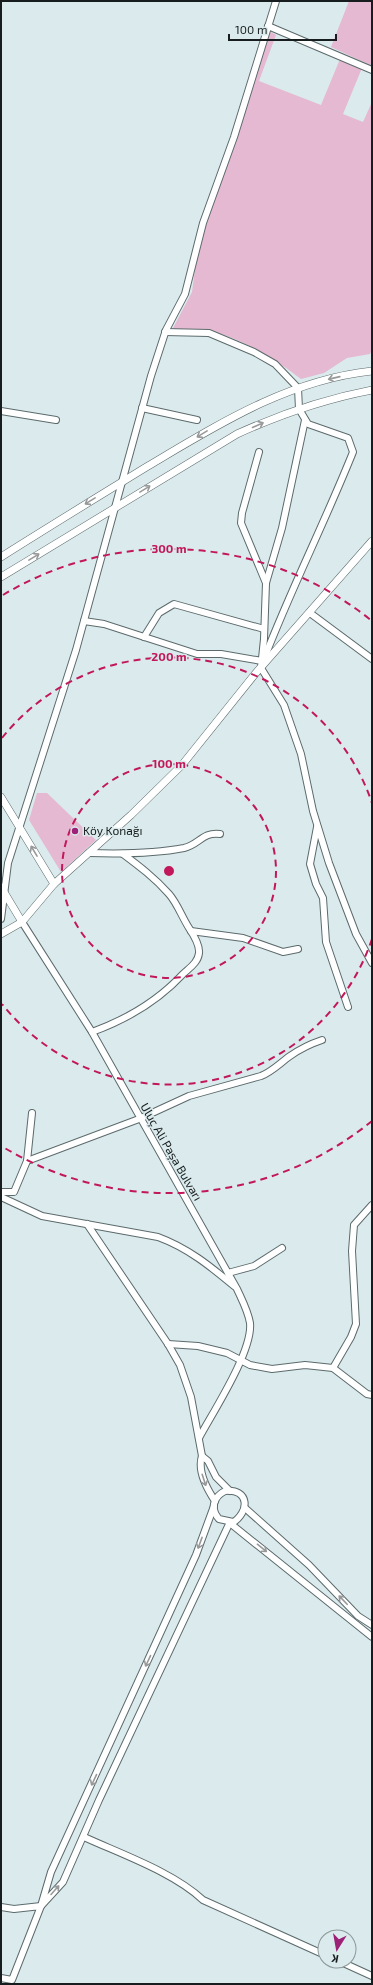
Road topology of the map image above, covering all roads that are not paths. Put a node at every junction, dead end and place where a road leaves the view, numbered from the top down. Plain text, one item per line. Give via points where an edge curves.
1 (276, 1) edge
2 (268, 26) junction
3 (372, 70) edge
4 (166, 332) junction
5 (372, 371) edge
6 (298, 388) junction
7 (372, 390) edge
8 (142, 408) junction
9 (299, 409) junction
10 (1, 411) edge
11 (56, 420) dead end
12 (197, 420) dead end
13 (305, 420) junction
14 (259, 452) dead end
15 (121, 483) junction
16 (114, 508) junction
17 (372, 541) edge
18 (1, 557) edge
19 (1, 577) edge
20 (266, 583) junction
21 (310, 613) junction
22 (84, 621) junction
23 (264, 629) junction
24 (144, 637) junction
25 (372, 659) edge
26 (261, 664) junction
27 (1, 796) edge
28 (317, 826) junction
29 (19, 827) junction
30 (220, 834) dead end
31 (89, 853) junction
32 (123, 854) junction
33 (54, 884) junction
34 (2, 888) edge
35 (1, 919) edge
36 (22, 922) junction
37 (191, 931) junction
38 (1, 934) edge
39 (298, 949) dead end
40 (372, 964) edge
41 (348, 1006) dead end
42 (92, 1032) junction
43 (322, 1040) dead end
44 (32, 1113) dead end
45 (139, 1119) junction
46 (27, 1161) junction
47 (1, 1192) edge
48 (1, 1197) edge
49 (372, 1205) edge
50 (88, 1224) junction
51 (282, 1248) dead end
52 (228, 1273) junction
53 (237, 1289) junction
54 (168, 1344) junction
55 (241, 1361) junction
56 (333, 1368) junction
57 (372, 1396) edge
58 (199, 1438) junction
59 (202, 1456) junction
60 (230, 1491) junction
61 (214, 1504) junction
62 (245, 1508) junction
63 (231, 1523) junction
64 (372, 1625) edge
65 (372, 1638) edge
66 (84, 1837) junction
67 (41, 1906) junction
68 (1, 1907) edge
69 (317, 1951) edge
70 (357, 1969) edge
71 (372, 1976) edge
72 (1, 1978) edge

1 - 2 street
2 - 3 street
2 - 4 street via 234,137 203,223 185,294
4 - 6 street via 209,333 254,352 275,364
4 - 8 street
5 -> 6 street
6 - 9 street
6 -> 15 street via 255,405 215,426
7 - 9 street
8 - 12 street
8 - 15 street
9 - 13 street
16 -> 9 street via 237,434
10 - 11 street
13 - 20 street via 282,528
13 - 26 street via 308,424 348,438 353,452
14 - 20 street via 241,523
15 - 16 street
15 -> 18 street
19 -> 16 street
16 - 22 street
17 - 21 street
20 - 23 street
21 - 25 street
21 - 26 street
22 - 24 street via 104,624
22 - 29 street
23 - 24 street via 174,604 159,613
23 - 26 street
24 - 26 street via 197,654 221,654
26 - 28 street via 284,705 301,754
26 - 31 street via 182,765
27 - 29 street
28 - 40 street via 356,934
28 - 41 street via 310,864 323,898 326,942
33 -> 29 street
29 - 34 street
30 - 32 street via 210,833 186,847
31 - 32 street
31 - 33 street
32 - 37 street via 152,876 170,895
33 - 36 street
34 - 35 street
34 - 36 street, Uluç Ali Paşa Bulvarı
36 - 38 street
36 - 42 street, Uluç Ali Paşa Bulvarı
37 - 39 street via 243,938 283,952
37 - 42 street via 199,949 197,961 175,984 135,1012
42 - 45 street, Uluç Ali Paşa Bulvarı
43 - 45 street via 289,1056 271,1072 189,1096
44 - 46 street
45 - 46 street
45 - 52 street, Uluç Ali Paşa Bulvarı
46 - 47 street via 14,1192
48 - 50 street via 42,1216
49 - 56 street via 354,1225 352,1251 356,1324 351,1338
50 - 53 street via 158,1237 176,1244 200,1258
50 - 54 street
51 - 52 street via 254,1266
52 - 53 street, Uluç Ali Paşa Bulvarı
53 - 55 street, Uluç Ali Paşa Bulvarı via 250,1325
54 - 55 street via 198,1346 227,1353
54 - 58 street via 180,1365 192,1397
55 - 56 street via 272,1369 305,1365
55 - 58 street, Uluç Ali Paşa Bulvarı
56 - 57 street
58 - 59 street
59 - 60 street via 208,1461 216,1477
59 -> 61 street via 200,1463
60 - 61 street via 221,1493
60 - 62 street via 243,1498
61 - 63 street via 219,1519
61 -> 67 street via 196,1555 51,1872
62 - 63 street via 241,1517
64 -> 62 street via 358,1616 309,1565
63 -> 65 street
63 - 66 street via 98,1800
67 -> 66 street via 63,1882
66 - 69 street via 173,1879 204,1900
67 - 68 street via 14,1909
67 - 72 street via 12,1980
70 - 71 street

